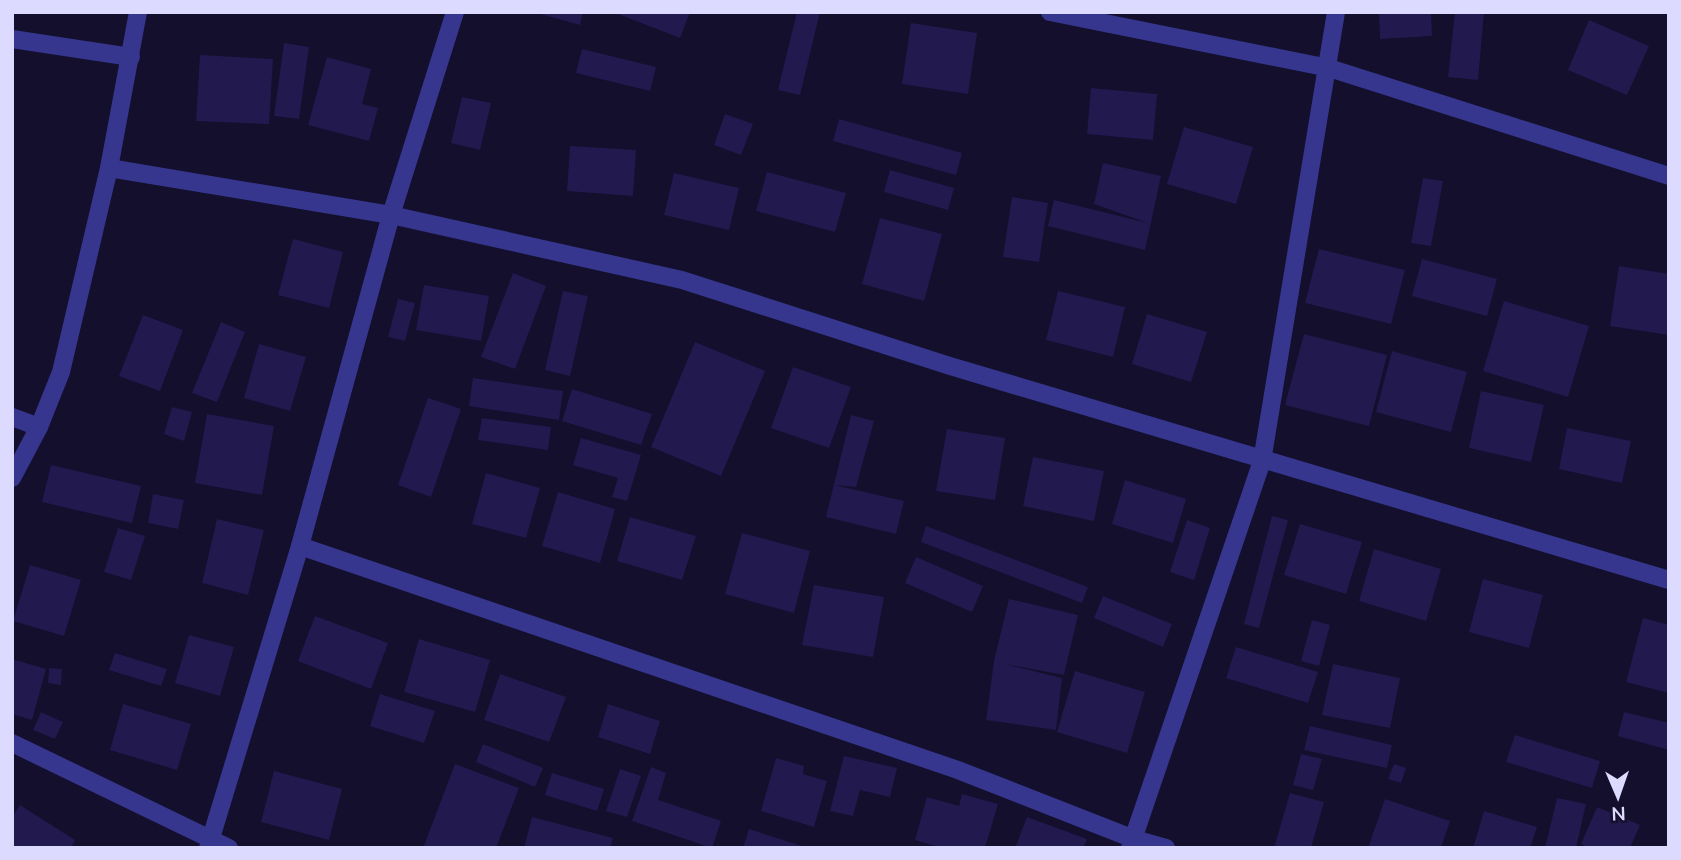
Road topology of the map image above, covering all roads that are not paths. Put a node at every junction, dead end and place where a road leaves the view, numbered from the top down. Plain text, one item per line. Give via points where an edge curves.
1 (138, 12) edge
2 (455, 12) edge
3 (1050, 12) edge
4 (1336, 12) edge
5 (12, 39) edge
6 (131, 57) junction
7 (1329, 68) junction
8 (109, 168) junction
9 (1669, 176) edge
10 (391, 215) junction
11 (12, 416) edge
12 (39, 427) junction
13 (1262, 461) junction
14 (12, 478) edge
15 (300, 546) junction
16 (1669, 580) edge
17 (12, 743) edge
18 (1132, 843) edge
19 (209, 844) edge
20 (229, 848) edge
21 (1166, 848) edge

1 - 6 street
2 - 10 street
3 - 7 street
4 - 7 street
5 - 6 street
6 - 8 street
7 - 9 street
7 - 13 street
8 - 10 street
8 - 12 street via 61,372
10 - 13 street via 682,280
10 - 15 street
11 - 12 street
12 - 14 street
13 - 16 street
13 - 18 street
15 - 18 street via 958,770
15 - 19 street
17 - 19 street
18 - 21 street
19 - 20 street

